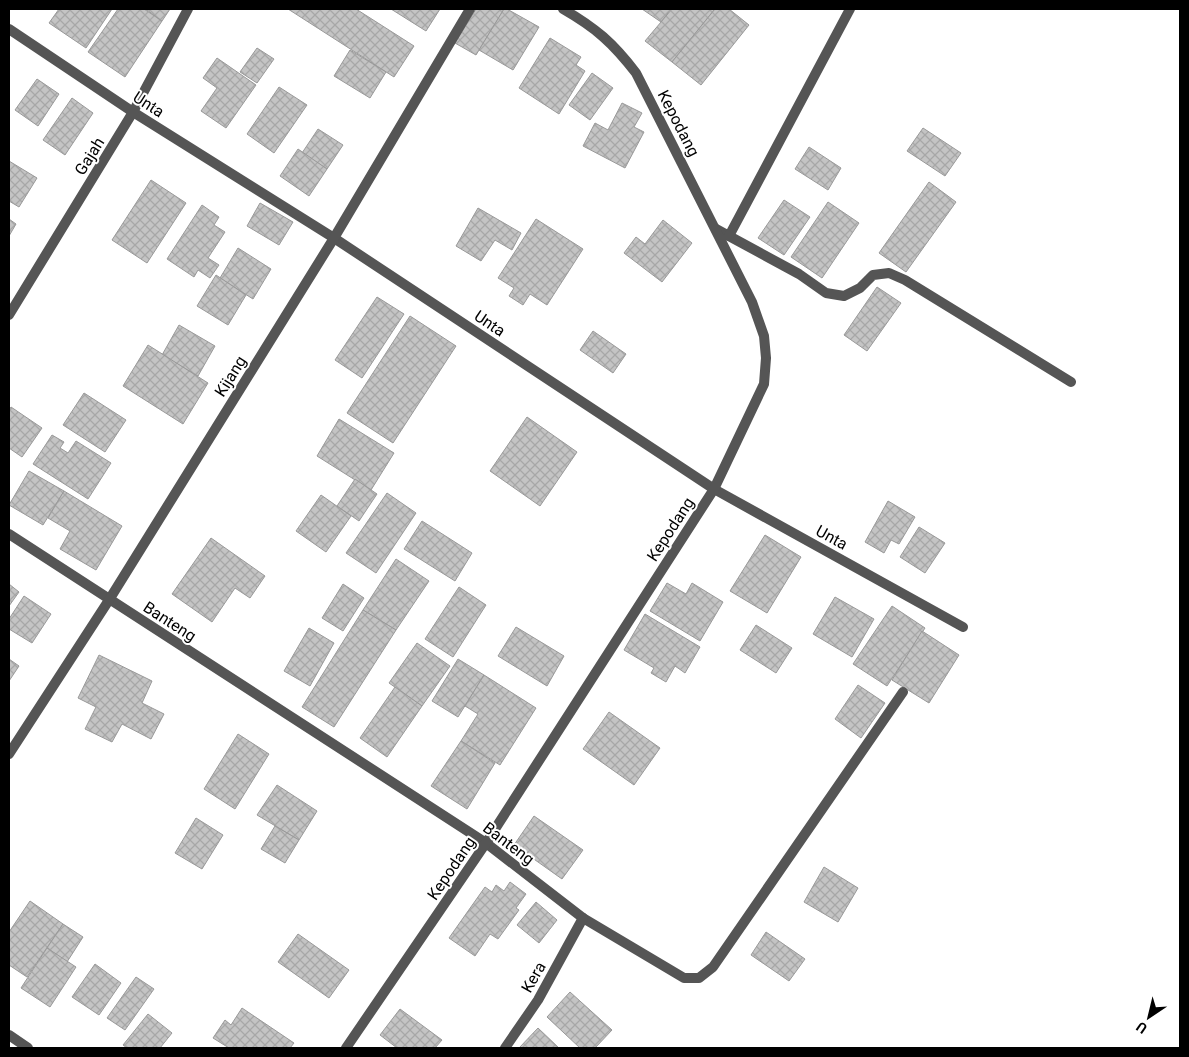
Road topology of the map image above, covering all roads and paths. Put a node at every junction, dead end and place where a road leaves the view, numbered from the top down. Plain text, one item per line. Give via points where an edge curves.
1 (188, 9) edge
2 (470, 9) edge
3 (563, 9) edge
4 (850, 9) edge
5 (9, 29) edge
6 (133, 112) junction
7 (716, 229) junction
8 (729, 236) junction
9 (334, 238) junction
10 (9, 315) edge
11 (1071, 382) dead end
12 (714, 489) junction
13 (9, 534) edge
14 (109, 600) junction
15 (963, 627) dead end
16 (903, 692) dead end
17 (9, 754) edge
18 (486, 843) junction
19 (583, 918) junction
20 (9, 1035) edge
21 (28, 1048) edge
22 (346, 1048) edge
23 (505, 1048) edge

1 - 6 street, Gajah
2 - 9 street, Kijang
3 - 7 street, Kepodang via 591,26 619,51 636,73
4 - 8 street
5 - 6 street, Unta
6 - 9 street, Unta
6 - 10 street, Gajah
7 - 8 street
7 - 12 street, Kepodang via 752,302 764,336 766,358 764,384
8 - 11 street via 799,274 826,293 844,296 860,288 872,276 889,273
9 - 12 street, Unta
9 - 14 street, Kijang
12 - 15 street, Unta
12 - 18 street, Kepodang
13 - 14 street, Banteng
14 - 17 street, Kijang
14 - 18 street, Banteng
16 - 19 street, Banteng via 714,967 699,978 684,978
18 - 19 street, Banteng
18 - 22 street, Kepodang
19 - 23 street, Kera via 538,1000
20 - 21 street

